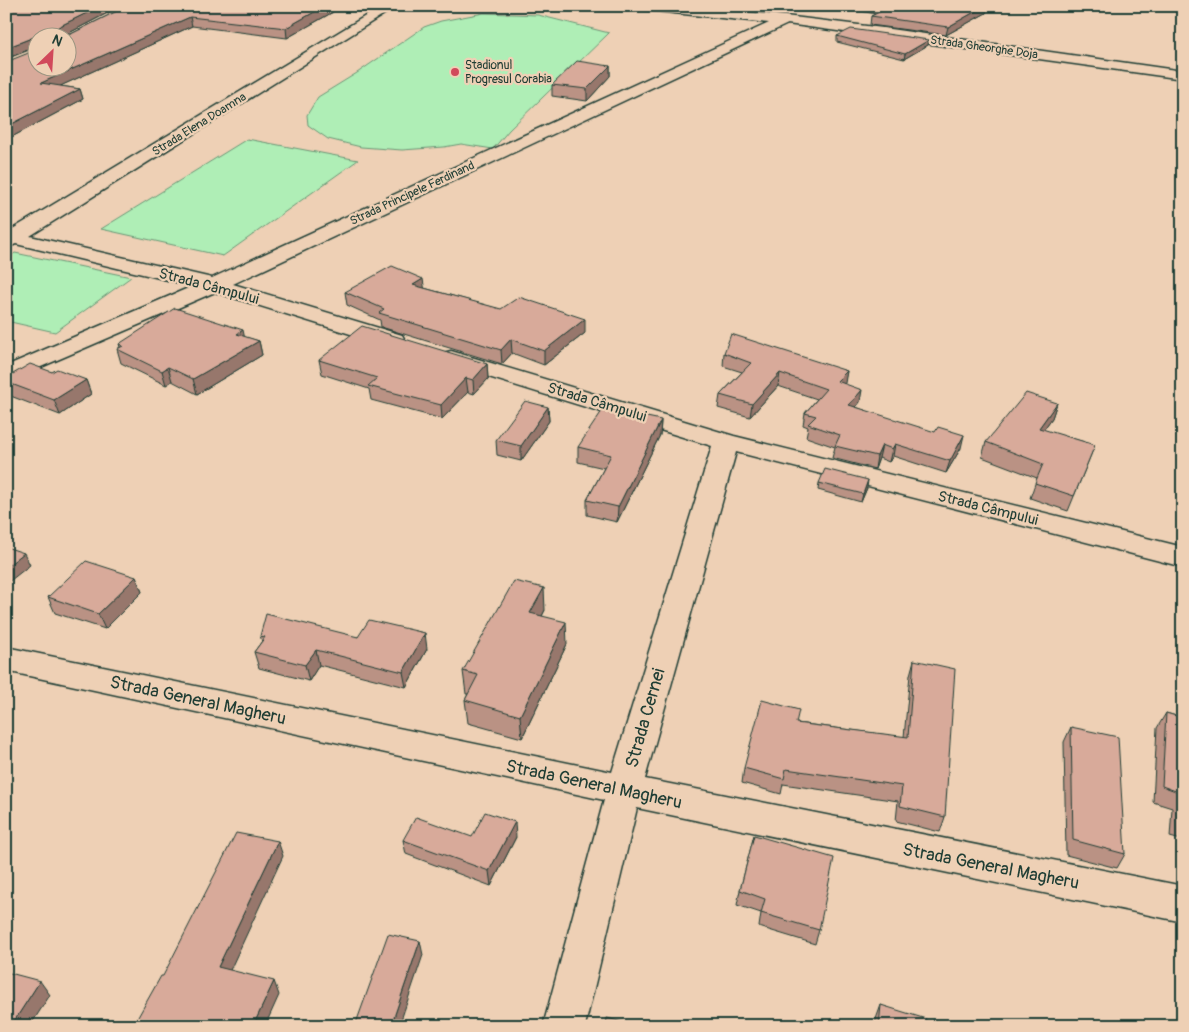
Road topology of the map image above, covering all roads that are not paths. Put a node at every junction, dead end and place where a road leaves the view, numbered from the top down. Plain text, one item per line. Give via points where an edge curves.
1 (391, 6) edge
2 (644, 6) edge
3 (808, 10) dead end
4 (785, 20) junction
5 (1183, 76) edge
6 (10, 240) edge
7 (214, 285) junction
8 (6, 375) edge
9 (726, 442) junction
10 (1183, 557) edge
11 (6, 659) edge
12 (624, 790) junction
13 (1183, 904) edge
14 (564, 1026) edge

1 - 6 street, Strada Elena Doamna
2 - 4 street, Strada Gheorghe Doja
3 - 4 street, Strada Principele Ferdinand
4 - 5 street, Strada Gheorghe Doja
4 - 7 street, Strada Principele Ferdinand
6 - 7 street, Strada Câmpului
7 - 8 street, Strada Principele Ferdinand
7 - 9 street, Strada Câmpului
9 - 10 street, Strada Câmpului
9 - 12 street, Strada Cernei
11 - 12 street, Strada General Magheru
12 - 13 street, Strada General Magheru
12 - 14 street, Strada Cernei

